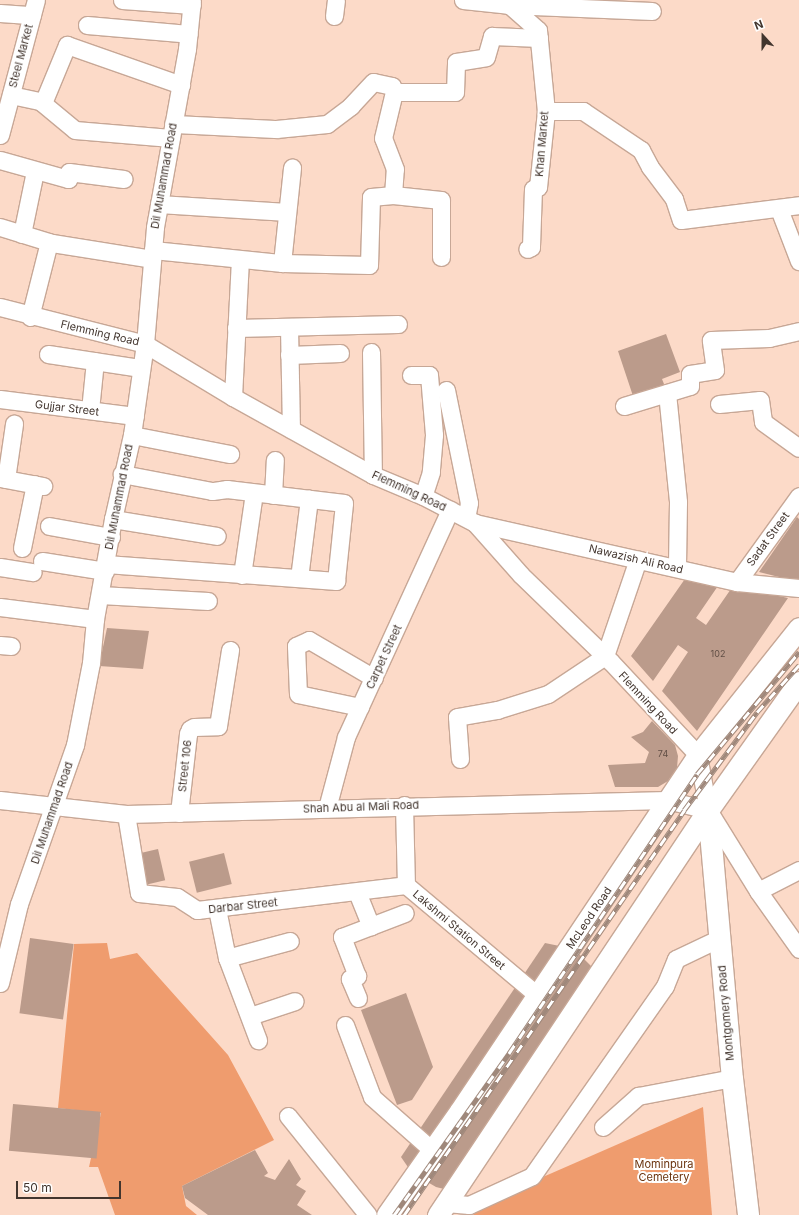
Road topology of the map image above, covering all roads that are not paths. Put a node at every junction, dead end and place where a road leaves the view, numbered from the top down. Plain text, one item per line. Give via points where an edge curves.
1 (122, 0) edge
2 (463, 0) edge
3 (192, 2) edge
4 (507, 2) edge
5 (34, 7) edge
6 (652, 11) dead end
7 (0, 13) edge
8 (87, 25) dead end
9 (189, 34) junction
10 (539, 38) junction
11 (180, 85) junction
12 (394, 92) junction
13 (11, 95) junction
14 (43, 103) junction
15 (546, 111) junction
16 (172, 131) junction
17 (0, 135) edge
18 (0, 160) edge
19 (292, 168) dead end
20 (35, 171) junction
21 (124, 179) dead end
22 (393, 195) junction
23 (159, 204) junction
24 (799, 204) edge
25 (779, 209) junction
26 (287, 212) junction
27 (0, 227) edge
28 (22, 234) junction
29 (49, 242) junction
30 (528, 249) dead end
31 (152, 254) junction
32 (441, 257) dead end
33 (240, 260) junction
34 (799, 261) edge
35 (282, 263) junction
36 (0, 307) edge
37 (30, 317) junction
38 (398, 324) dead end
39 (289, 327) junction
40 (236, 328) junction
41 (799, 331) edge
42 (145, 344) junction
43 (371, 352) dead end
44 (340, 353) dead end
45 (48, 354) dead end
46 (289, 355) junction
47 (95, 361) junction
48 (142, 368) junction
49 (411, 375) dead end
50 (446, 390) dead end
51 (666, 393) junction
52 (233, 397) junction
53 (0, 399) edge
54 (720, 404) dead end
55 (624, 406) dead end
56 (90, 410) junction
57 (135, 416) junction
58 (14, 424) dead end
59 (291, 429) junction
60 (132, 435) junction
61 (799, 448) edge
62 (230, 454) dead end
63 (275, 460) dead end
64 (122, 474) junction
65 (373, 475) junction
66 (3, 478) edge
67 (254, 492) junction
68 (273, 495) junction
69 (423, 496) junction
70 (799, 496) edge
71 (310, 499) junction
72 (450, 510) junction
73 (113, 519) junction
74 (471, 520) junction
75 (49, 526) dead end
76 (111, 536) junction
77 (217, 536) dead end
78 (22, 548) dead end
79 (638, 559) junction
80 (0, 568) edge
81 (105, 568) junction
82 (677, 568) junction
83 (242, 575) junction
84 (299, 578) junction
85 (737, 582) junction
86 (799, 588) edge
87 (100, 595) junction
88 (208, 600) dead end
89 (0, 608) edge
90 (95, 618) junction
91 (799, 628) edge
92 (230, 650) dead end
93 (605, 656) junction
94 (374, 678) junction
95 (799, 682) edge
96 (360, 707) junction
97 (698, 755) junction
98 (460, 759) dead end
99 (0, 800) edge
100 (667, 800) junction
101 (404, 805) junction
102 (56, 806) junction
103 (327, 808) junction
104 (708, 810) junction
105 (179, 813) junction
106 (126, 814) junction
107 (799, 870) edge
108 (406, 886) junction
109 (758, 890) junction
110 (357, 892) junction
111 (217, 909) junction
112 (405, 913) dead end
113 (371, 926) junction
114 (720, 938) junction
115 (290, 941) dead end
116 (799, 949) edge
117 (227, 958) junction
118 (0, 984) edge
119 (536, 994) junction
120 (358, 998) dead end
121 (295, 1001) dead end
122 (250, 1016) junction
123 (345, 1025) dead end
124 (258, 1040) dead end
125 (732, 1078) junction
126 (288, 1116) dead end
127 (603, 1127) dead end
128 (433, 1151) junction
129 (442, 1209) edge
130 (368, 1215) edge
131 (387, 1215) edge
132 (748, 1215) edge

1 - 3 street
2 - 4 street
3 - 9 street, Dil Muhammad Road
4 - 6 street
4 - 10 street, Khan Market via 538,30
5 - 7 street
5 - 13 street, Steel Market
8 - 9 street
9 - 11 street, Dil Muhammad Road
10 - 12 street via 492,36 486,57 456,62 455,92
10 - 15 street, Khan Market
11 - 14 street via 67,45
11 - 16 street, Dil Muhammad Road
12 - 16 street via 392,86 373,82 352,106 327,124 276,129
12 - 22 street via 383,138 395,169
13 - 14 street
13 - 17 street, Steel Market
14 - 16 street via 75,130
15 - 25 street via 583,111 641,150 650,168 674,199 681,220
15 - 30 street, Khan Market via 538,187 533,189 531,247
16 - 23 street, Dil Muhammad Road
18 - 20 street
19 - 26 street
20 - 21 street via 68,179 69,172
20 - 28 street
22 - 32 street via 441,200
22 - 35 street via 371,197 369,265
23 - 26 street
23 - 31 street, Dil Muhammad Road
24 - 25 street
25 - 34 street
26 - 35 street
27 - 28 street
28 - 29 street
29 - 31 street
29 - 37 street
31 - 33 street
31 - 42 street, Dil Muhammad Road
33 - 35 street
33 - 40 street
36 - 37 street, Flemming Road
37 - 42 street, Flemming Road
38 - 39 street
39 - 40 street
39 - 46 street
40 - 52 street
41 - 51 street via 769,338 711,340 714,370 690,374 690,386
42 - 48 street, Dil Muhammad Road
42 - 52 street, Flemming Road
43 - 65 street
44 - 46 street
45 - 47 street
46 - 59 street
47 - 48 street
47 - 56 street
48 - 57 street, Dil Muhammad Road
49 - 69 street via 429,375 434,435 431,472
50 - 74 street
51 - 55 street
51 - 82 street via 678,502
52 - 59 street, Flemming Road
53 - 56 street, Gujjar Street
54 - 61 street via 760,400 763,422
56 - 57 street, Gujjar Street
57 - 60 street, Dil Muhammad Road
58 - 66 street
59 - 65 street, Flemming Road
60 - 62 street
60 - 64 street, Dil Muhammad Road
63 - 68 street
64 - 67 street via 212,491
64 - 73 street, Dil Muhammad Road
65 - 69 street, Flemming Road
66 - 78 street via 39,485
67 - 68 street
67 - 83 street
68 - 71 street
69 - 72 street, Flemming Road
70 - 85 street, Sadat Street
71 - 84 street
71 - 84 street via 344,503 336,581
72 - 74 street, Flemming Road
72 - 94 street, Carpet Street
73 - 76 street, Dil Muhammad Road
73 - 77 street
74 - 79 street, Nawazish Ali Road
74 - 93 street, Flemming Road via 521,576
75 - 76 street
76 - 81 street, Dil Muhammad Road
79 - 82 street, Nawazish Ali Road
79 - 93 street
80 - 81 street
81 - 83 street
81 - 87 street, Dil Muhammad Road
82 - 85 street, Nawazish Ali Road
83 - 84 street
85 - 86 street, Nawazish Ali Road
87 - 88 street
87 - 90 street, Dil Muhammad Road
89 - 90 street
90 - 102 street, Dil Muhammad Road via 91,664 75,745
91 - 97 main road, McLeod Road
92 - 105 street, Street 106 via 218,726 190,729
93 - 97 street, Flemming Road
93 - 98 street via 548,694 497,710 457,717
94 - 96 street, Carpet Street
94 - 96 street via 309,640 296,646 298,694
95 - 104 main road
96 - 103 street, Carpet Street via 346,737
97 - 100 main road, McLeod Road
97 - 104 street
99 - 102 street, Shah Abu al Mali Road
100 - 101 street, Shah Abu al Mali Road
100 - 104 street, Shah Abu al Mali Road
100 - 119 main road, McLeod Road
101 - 103 street, Shah Abu al Mali Road
101 - 108 street, Lakshmi Station Street
102 - 106 street, Shah Abu al Mali Road
102 - 118 street, Dil Muhammad Road via 19,904
103 - 105 street, Shah Abu al Mali Road
104 - 109 street
104 - 114 main road, Montgomery Road
104 - 129 main road
105 - 106 street, Shah Abu al Mali Road
106 - 111 street, Darbar Street via 139,893 177,897 197,910
107 - 109 street
108 - 110 street, Darbar Street
108 - 119 street, Lakshmi Station Street
109 - 116 street
110 - 111 street, Darbar Street
110 - 113 street
111 - 117 street
112 - 113 street
113 - 120 street via 342,937 357,976 350,978
114 - 125 main road, Montgomery Road
114 - 129 street via 676,959 666,986 532,1176 469,1205
115 - 117 street
117 - 122 street
119 - 128 main road, McLeod Road
121 - 122 street
122 - 124 street
123 - 128 street via 372,1097
125 - 127 street via 638,1096
125 - 132 main road, Montgomery Road
126 - 130 street
128 - 131 main road, McLeod Road

